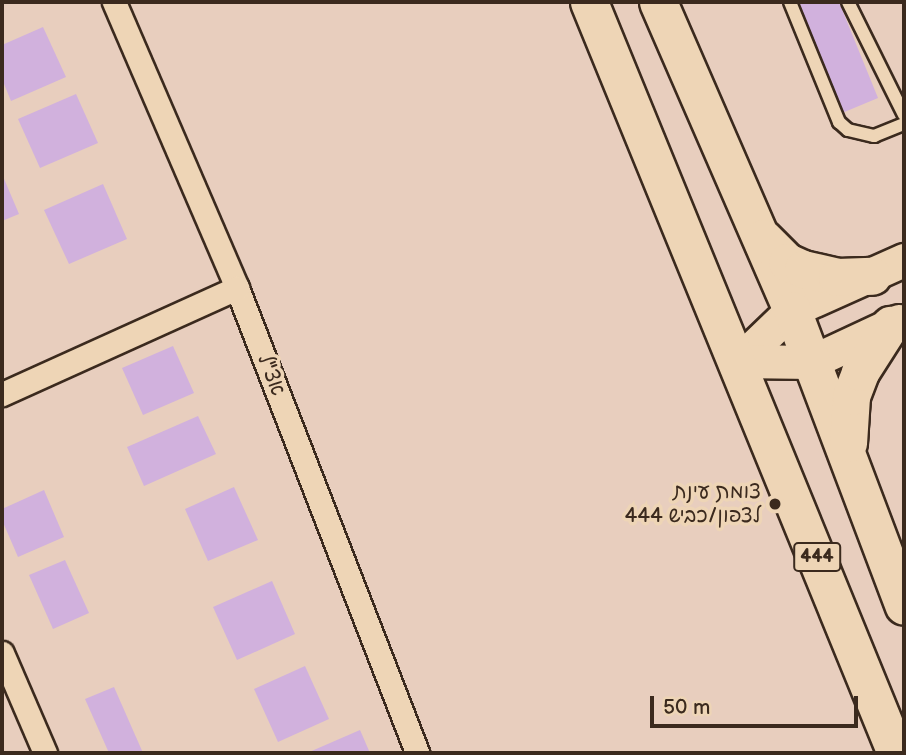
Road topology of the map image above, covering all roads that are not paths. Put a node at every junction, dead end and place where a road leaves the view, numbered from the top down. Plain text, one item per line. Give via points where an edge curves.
1 (114, 2) edge
2 (589, 2) edge
3 (658, 2) edge
4 (790, 2) edge
5 (848, 2) edge
6 (904, 115) edge
7 (904, 124) edge
8 (755, 228) junction
9 (904, 260) edge
10 (872, 276) junction
11 (237, 288) junction
12 (792, 310) junction
13 (897, 322) edge
14 (739, 361) junction
15 (811, 362) junction
16 (2, 394) edge
17 (848, 458) junction
18 (904, 606) edge
19 (2, 653) edge
20 (9, 694) edge
21 (45, 753) edge
22 (417, 753) edge
23 (896, 753) edge

1 - 11 street, אצ"ל
2 - 14 main road, 444
3 - 8 main road
4 - 7 lane via 839,122 848,130 874,136
5 - 6 lane
8 - 10 main road via 787,262 803,269 837,278
8 - 12 main road
9 - 10 main road
10 - 12 main road
11 - 16 street
11 - 22 street, אצ"ל
12 - 14 main road
12 - 15 main road
13 - 15 main road
13 - 17 main road via 860,372 851,397
14 - 15 main road
14 - 23 main road, 444
15 - 17 main road
17 - 18 main road
19 - 20 street
20 - 21 street

